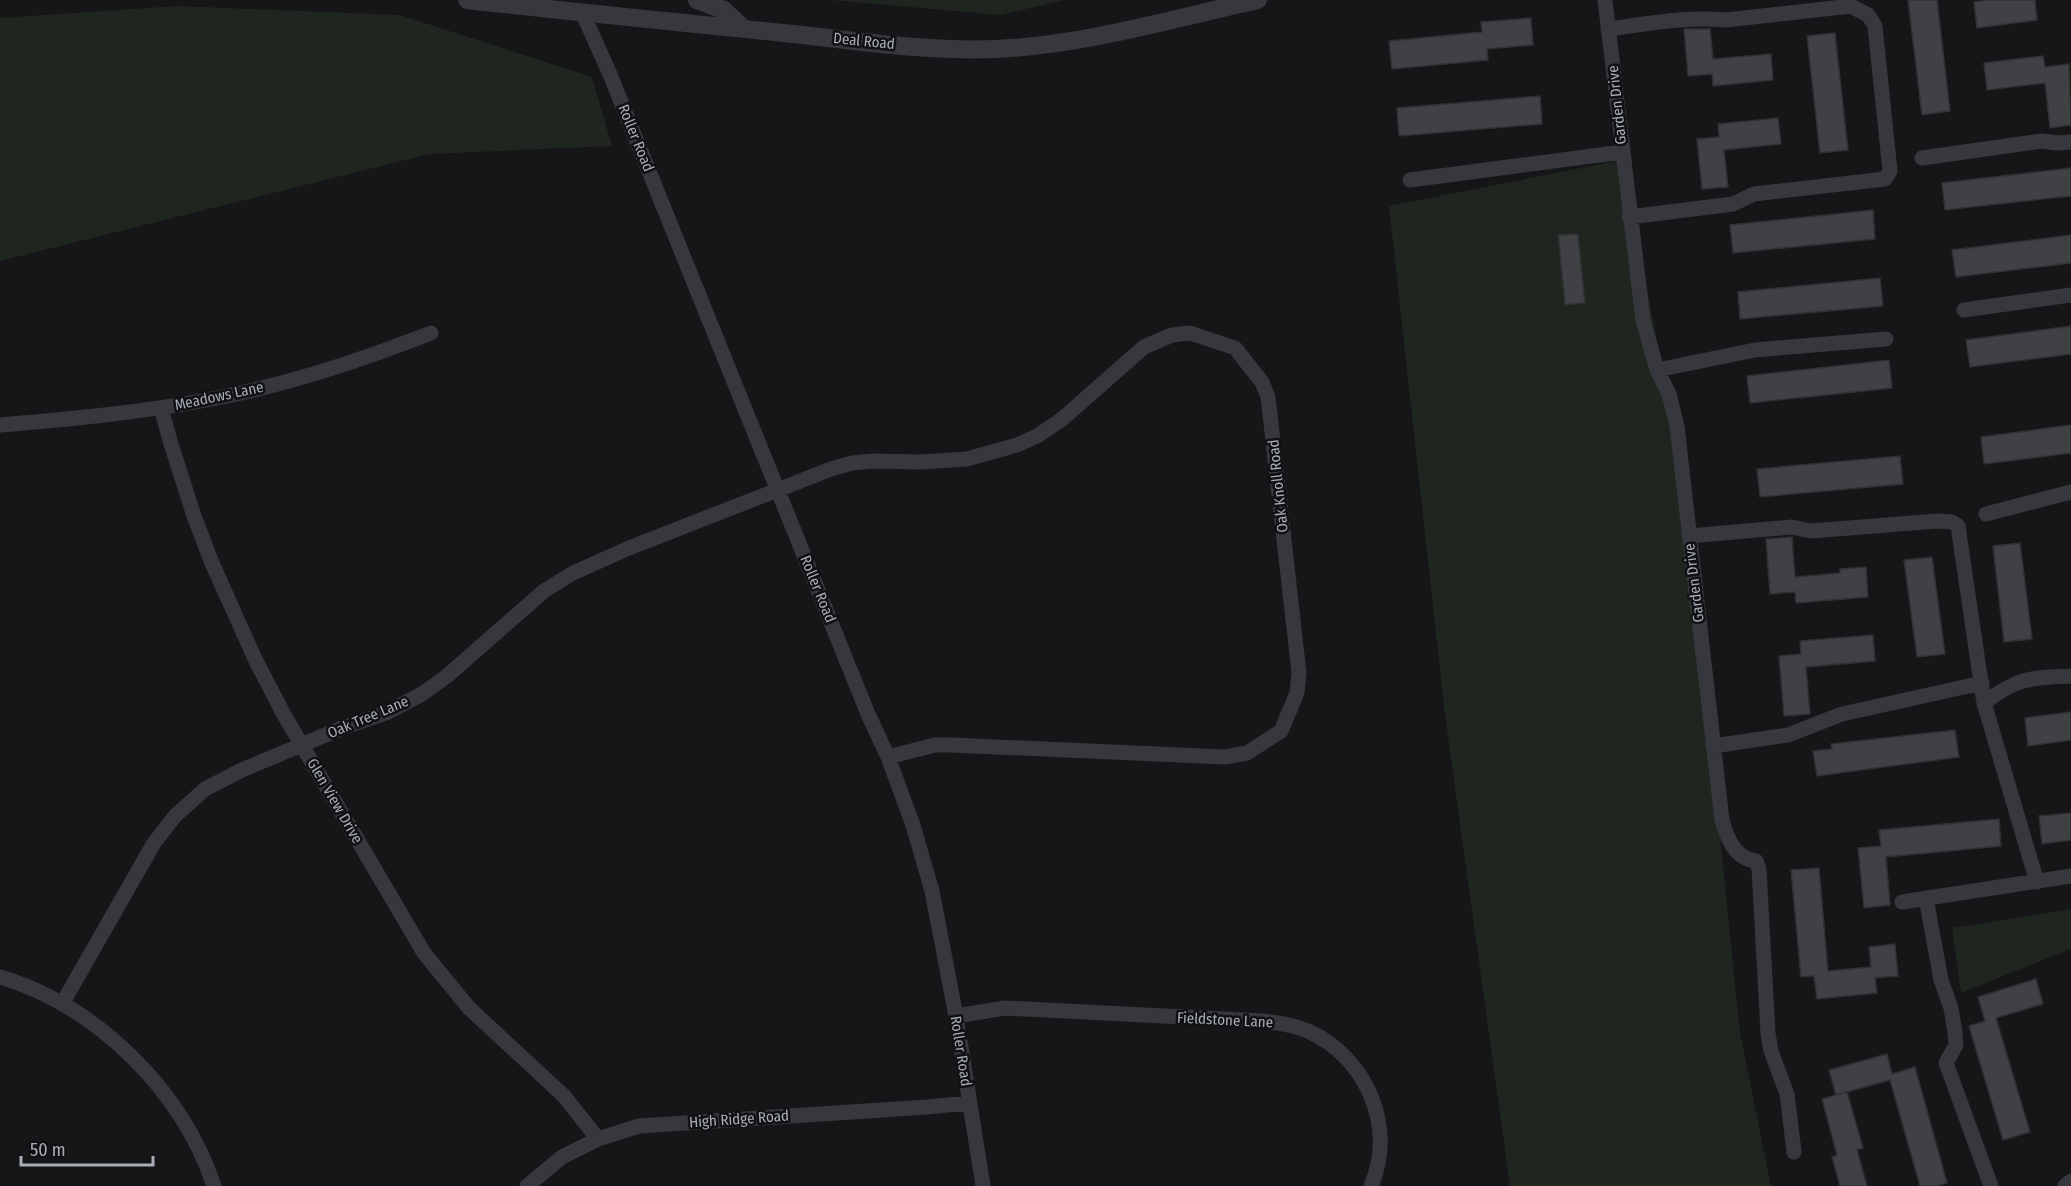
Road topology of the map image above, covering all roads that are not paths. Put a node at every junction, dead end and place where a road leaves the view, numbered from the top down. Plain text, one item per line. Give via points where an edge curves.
1 (467, 0) edge
2 (697, 0) edge
3 (1258, 0) edge
4 (1605, 0) edge
5 (514, 3) edge
6 (579, 6) edge
7 (744, 29) junction
8 (1608, 29) junction
9 (2071, 142) edge
10 (1622, 152) junction
11 (1922, 158) dead end
12 (1410, 180) dead end
13 (1629, 218) junction
14 (2071, 296) edge
15 (1964, 310) dead end
16 (431, 333) dead end
17 (1886, 339) dead end
18 (1657, 370) junction
19 (161, 408) junction
20 (0, 424) edge
21 (778, 489) junction
22 (2071, 492) edge
23 (1986, 514) dead end
24 (1689, 536) junction
25 (2071, 676) edge
26 (1982, 683) junction
27 (1984, 703) junction
28 (302, 745) junction
29 (1713, 746) junction
30 (888, 757) junction
31 (2071, 876) edge
32 (2037, 882) junction
33 (1926, 898) junction
34 (1902, 902) dead end
35 (0, 977) edge
36 (62, 1004) junction
37 (956, 1016) junction
38 (968, 1103) junction
39 (598, 1139) junction
40 (1794, 1152) dead end
41 (2071, 1181) edge
42 (214, 1186) edge
43 (526, 1186) edge
44 (983, 1186) edge
45 (1371, 1186) edge
46 (1991, 1186) edge
47 (2065, 1186) edge

1 - 5 street, Deal Road
2 - 7 street via 724,10
3 - 7 street, Deal Road via 1087,38 994,49 941,49
4 - 8 street, Garden Drive
5 - 6 street, Deal Road
6 - 7 street, Deal Road
6 - 21 street, Roller Road
8 - 10 street, Garden Drive
8 - 13 street via 1851,6 1868,15 1875,26 1890,171 1885,179 1754,194 1733,204
9 - 11 street via 2042,141
10 - 12 street
10 - 13 street, Garden Drive
13 - 18 street, Garden Drive via 1643,320
14 - 15 street
16 - 19 street, Meadows Lane via 383,352 282,382
17 - 18 street via 1755,350
18 - 24 street, Garden Drive via 1669,394 1677,426
19 - 20 street, Meadows Lane
19 - 28 street, Glen View Drive via 212,563 255,659
21 - 28 street, Oak Tree Lane via 573,573 544,591 422,694
21 - 30 street, Roller Road
21 - 30 street, Oak Knoll Road via 852,463 967,459 1017,445 1061,420 1144,347 1172,335 1190,333 1235,348 1265,389 1299,673 1298,693 1281,731 1247,753 1225,757 951,744
22 - 23 street
24 - 26 street via 1792,527 1811,531 1952,522 1959,526
24 - 29 street, Garden Drive
25 - 27 street via 2022,680
26 - 27 street
26 - 29 street via 1842,714 1788,735
27 - 32 street
28 - 36 street, Oak Tree Lane via 205,789 175,816 154,843
28 - 39 street, Glen View Drive via 437,971 469,1008 564,1096
29 - 40 street, Garden Drive via 1727,837 1739,855 1756,861 1759,869 1768,1033 1787,1094
30 - 37 street, Roller Road via 932,891
31 - 32 street
32 - 33 street
33 - 34 street
33 - 46 street via 1955,1032 1956,1045 1946,1063
35 - 36 street
36 - 42 street via 112,1039 156,1085 189,1132
37 - 38 street, Roller Road
37 - 45 street, Fieldstone Lane via 1005,1008 1263,1021 1306,1030 1338,1049 1353,1064 1375,1104 1381,1140
38 - 39 street, High Ridge Road via 648,1125
38 - 44 street, Roller Road
39 - 43 street, High Ridge Road via 562,1157
41 - 47 street

